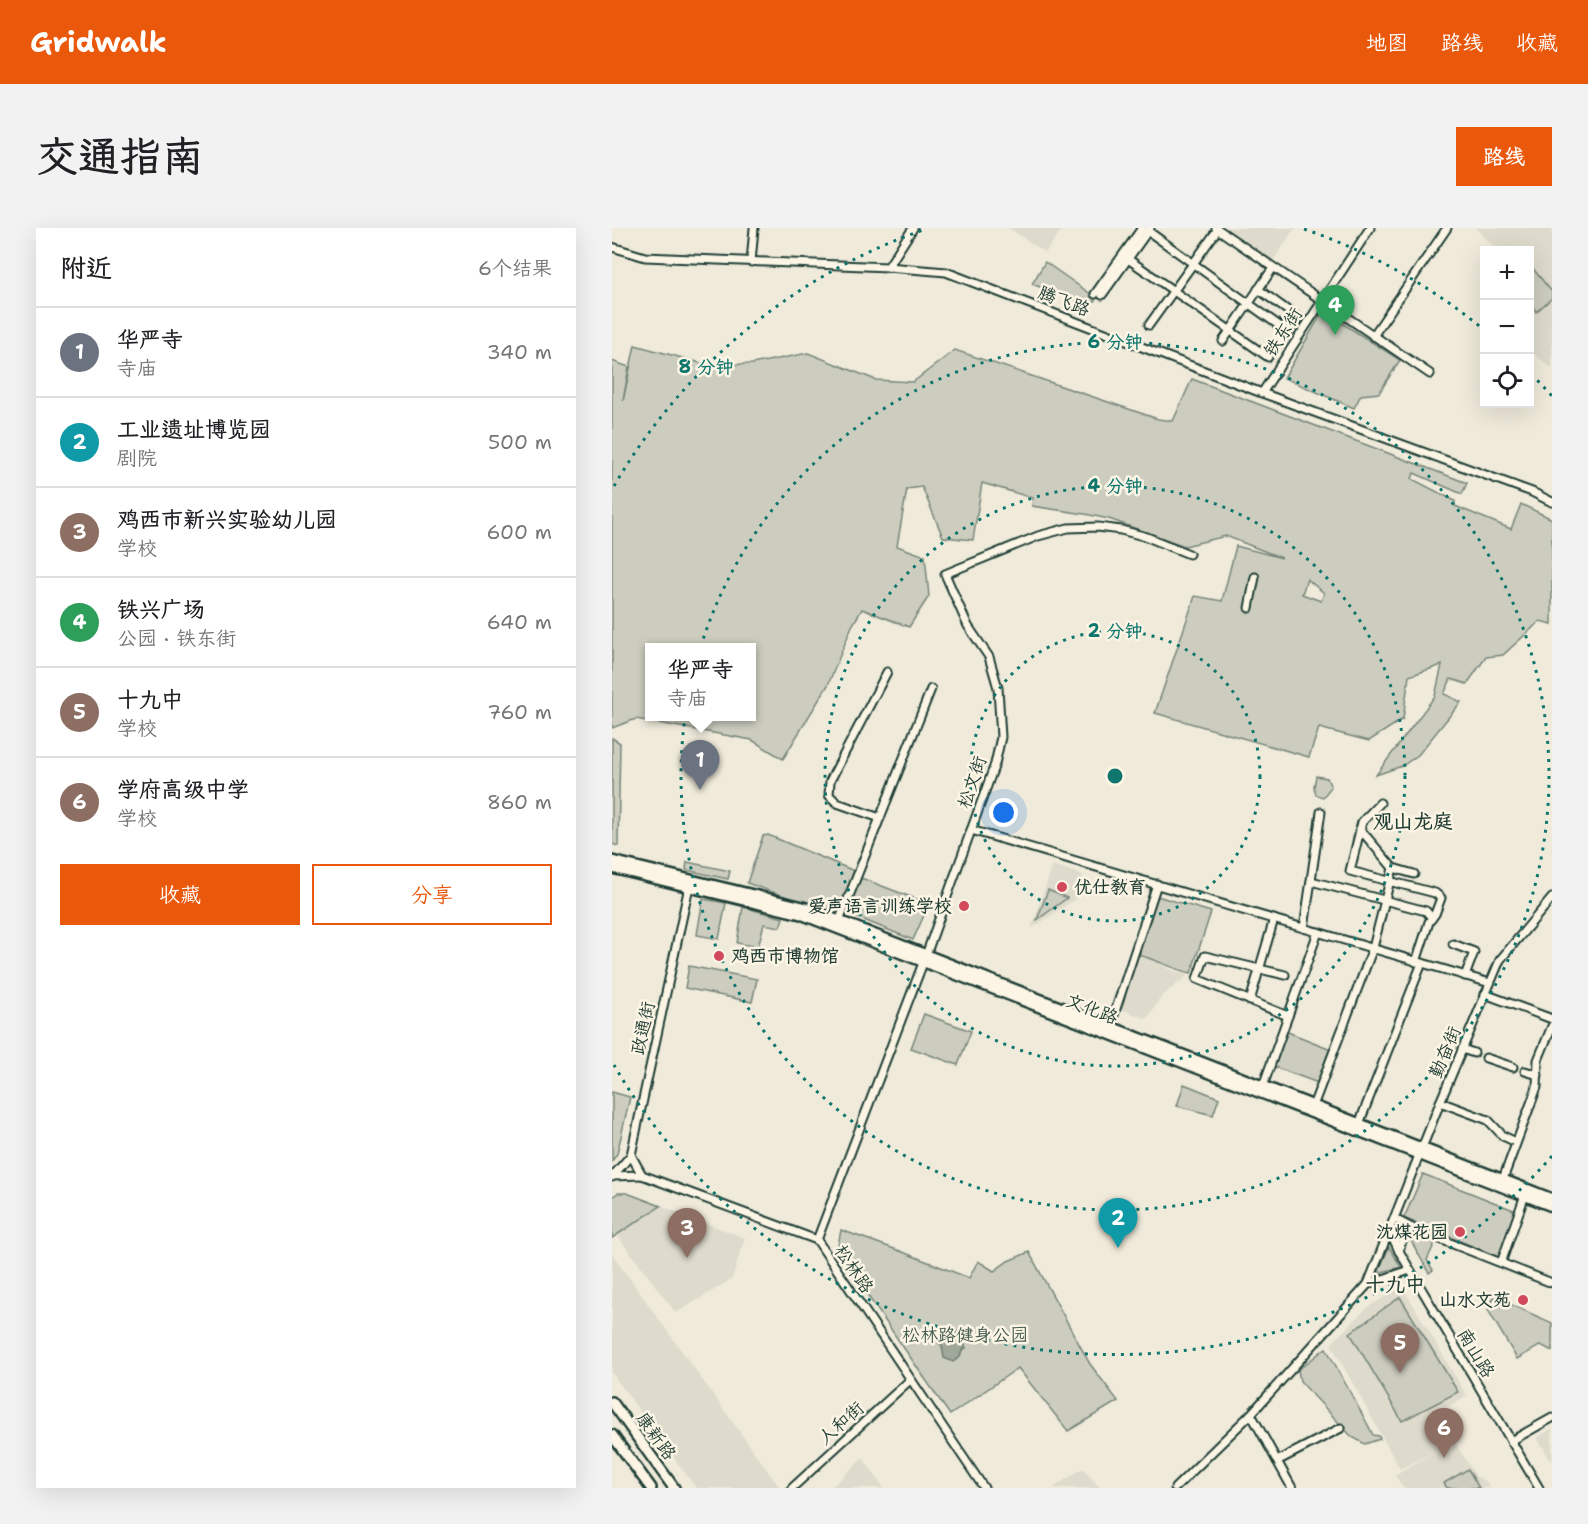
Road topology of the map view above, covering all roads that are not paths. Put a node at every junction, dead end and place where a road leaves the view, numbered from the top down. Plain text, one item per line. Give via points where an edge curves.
1 (754, 228) edge
2 (914, 228) edge
3 (1370, 228) edge
4 (1447, 228) edge
5 (1147, 229) edge
6 (1217, 229) edge
7 (612, 246) edge
8 (1128, 259) junction
9 (751, 262) junction
10 (1193, 264) junction
11 (888, 267) junction
12 (1273, 268) junction
13 (1258, 289) junction
14 (1173, 291) junction
15 (1321, 301) junction
16 (1249, 303) junction
17 (1149, 325) dead end
18 (1230, 330) junction
19 (1373, 336) junction
20 (1223, 340) dead end
21 (1268, 357) dead end
22 (1430, 374) dead end
23 (1262, 393) junction
24 (1552, 502) edge
25 (1189, 554) dead end
26 (1255, 577) dead end
27 (1249, 608) dead end
28 (887, 672) dead end
29 (931, 689) dead end
30 (1380, 803) dead end
31 (1321, 812) dead end
32 (880, 818) junction
33 (1360, 829) junction
34 (972, 830) junction
35 (612, 861) edge
36 (612, 868) edge
37 (1394, 868) junction
38 (1414, 874) dead end
39 (1311, 881) junction
40 (1389, 881) junction
41 (690, 883) junction
42 (1157, 884) junction
43 (1552, 898) edge
44 (1432, 918) junction
45 (1274, 919) junction
46 (838, 925) junction
47 (1304, 928) junction
48 (1318, 932) junction
49 (1453, 944) dead end
50 (1372, 948) junction
51 (925, 959) junction
52 (1419, 962) junction
53 (1259, 969) junction
54 (1285, 975) dead end
55 (1465, 976) junction
56 (1490, 984) junction
57 (1485, 994) junction
58 (1250, 1001) junction
59 (1288, 1016) junction
60 (1552, 1019) edge
61 (1552, 1026) edge
62 (1109, 1030) junction
63 (1462, 1049) junction
64 (1474, 1053) dead end
65 (1486, 1058) dead end
66 (1513, 1067) dead end
67 (1525, 1071) dead end
68 (1538, 1075) junction
69 (1263, 1086) junction
70 (1440, 1102) junction
71 (1313, 1106) junction
72 (1359, 1124) junction
73 (1516, 1142) junction
74 (1421, 1151) junction
75 (631, 1155) junction
76 (642, 1175) junction
77 (613, 1176) edge
78 (1503, 1179) junction
79 (1525, 1196) junction
80 (1552, 1198) edge
81 (1552, 1206) edge
82 (1395, 1219) junction
83 (1412, 1228) junction
84 (1390, 1232) junction
85 (817, 1240) junction
86 (1399, 1251) junction
87 (1501, 1263) junction
88 (1410, 1270) junction
89 (1552, 1283) edge
90 (1368, 1284) junction
91 (910, 1380) junction
92 (612, 1402) edge
93 (1251, 1414) junction
94 (1552, 1418) edge
95 (1341, 1428) dead end
96 (612, 1435) edge
97 (1511, 1441) junction
98 (1277, 1461) junction
99 (651, 1488) edge
100 (674, 1488) edge
101 (792, 1488) edge
102 (984, 1488) edge
103 (1174, 1488) edge
104 (1292, 1488) edge
105 (1539, 1488) edge

1 - 9 street
2 - 11 street
3 - 15 street, 铁东街
4 - 19 street
5 - 8 street
5 - 8 street via 1099,294
5 - 10 street
6 - 10 street
6 - 12 street
7 - 9 street, 腾飞路 via 645,257
8 - 14 street
9 - 11 street, 腾飞路
10 - 14 street
10 - 16 street
11 - 23 street, 腾飞路 via 946,272
12 - 13 street
12 - 15 street
13 - 16 street
13 - 16 street via 1298,318 1288,332
14 - 17 street
14 - 18 street
15 - 19 street
15 - 23 street, 铁东街
16 - 18 street
18 - 20 street
18 - 21 street
19 - 22 street
23 - 24 street, 腾飞路
25 - 34 street, 松文街 via 1121,530 1068,528 1038,536 945,574 968,626 989,657 998,688 1002,737
26 - 27 street
28 - 32 street via 830,781 829,795 837,803
29 - 32 street
30 - 33 street
31 - 39 street
32 - 46 street
33 - 37 street
33 - 40 street via 1350,871
34 - 42 street
34 - 51 street, 松文街
35 - 41 main road, 文化路
36 - 41 main road, 文化路
37 - 38 street
37 - 40 street
39 - 44 street via 1426,911
39 - 47 street
40 - 44 street via 1441,898
40 - 50 street
41 - 46 main road, 文化路
41 - 75 street, 政通街
42 - 45 street
42 - 62 street
43 - 56 street, 勤奋街 via 1500,960
44 - 52 street
45 - 47 street
45 - 53 street
46 - 51 main road, 文化路
47 - 48 street
48 - 50 street
48 - 59 street
49 - 55 street via 1474,952
50 - 52 street
50 - 71 street
51 - 62 main road, 文化路
51 - 85 street, 松文街
52 - 55 street
52 - 72 street
53 - 54 street
53 - 58 street
53 - 58 street via 1205,956 1197,980
55 - 56 street
56 - 57 street, 勤奋街
57 - 60 street
57 - 63 street, 勤奋街
58 - 59 street
59 - 69 street
61 - 68 street via 1538,1060
62 - 69 main road, 文化路
62 - 74 main road, 文化路
63 - 64 street
63 - 70 street, 勤奋街
65 - 66 street
67 - 68 street
68 - 73 street
69 - 71 main road, 文化路
70 - 73 street via 1488,1120 1503,1136
70 - 74 street, 勤奋街
71 - 72 main road, 文化路
72 - 74 main road, 文化路
73 - 78 street
74 - 78 main road, 文化路
74 - 79 main road, 文化路
74 - 82 street, 勤奋街
75 - 76 street
75 - 77 street, 政通街
76 - 77 street
76 - 85 street, 松林路
78 - 80 main road, 文化路
79 - 81 main road, 文化路
79 - 87 street
82 - 83 street
82 - 84 street, 勤奋街
83 - 86 street
83 - 87 street
84 - 86 street, 南山路
84 - 90 street, 勤奋街
85 - 91 street, 松林路
86 - 88 street, 南山路
87 - 89 street
88 - 90 street
88 - 97 street, 南山路
90 - 93 street
91 - 101 street, 人和街
91 - 102 street, 松林路
92 - 100 main road, 康新路
93 - 98 street
93 - 103 street
94 - 97 street
95 - 98 street
96 - 99 main road, 康新路
97 - 105 street, 南山路
98 - 104 street

